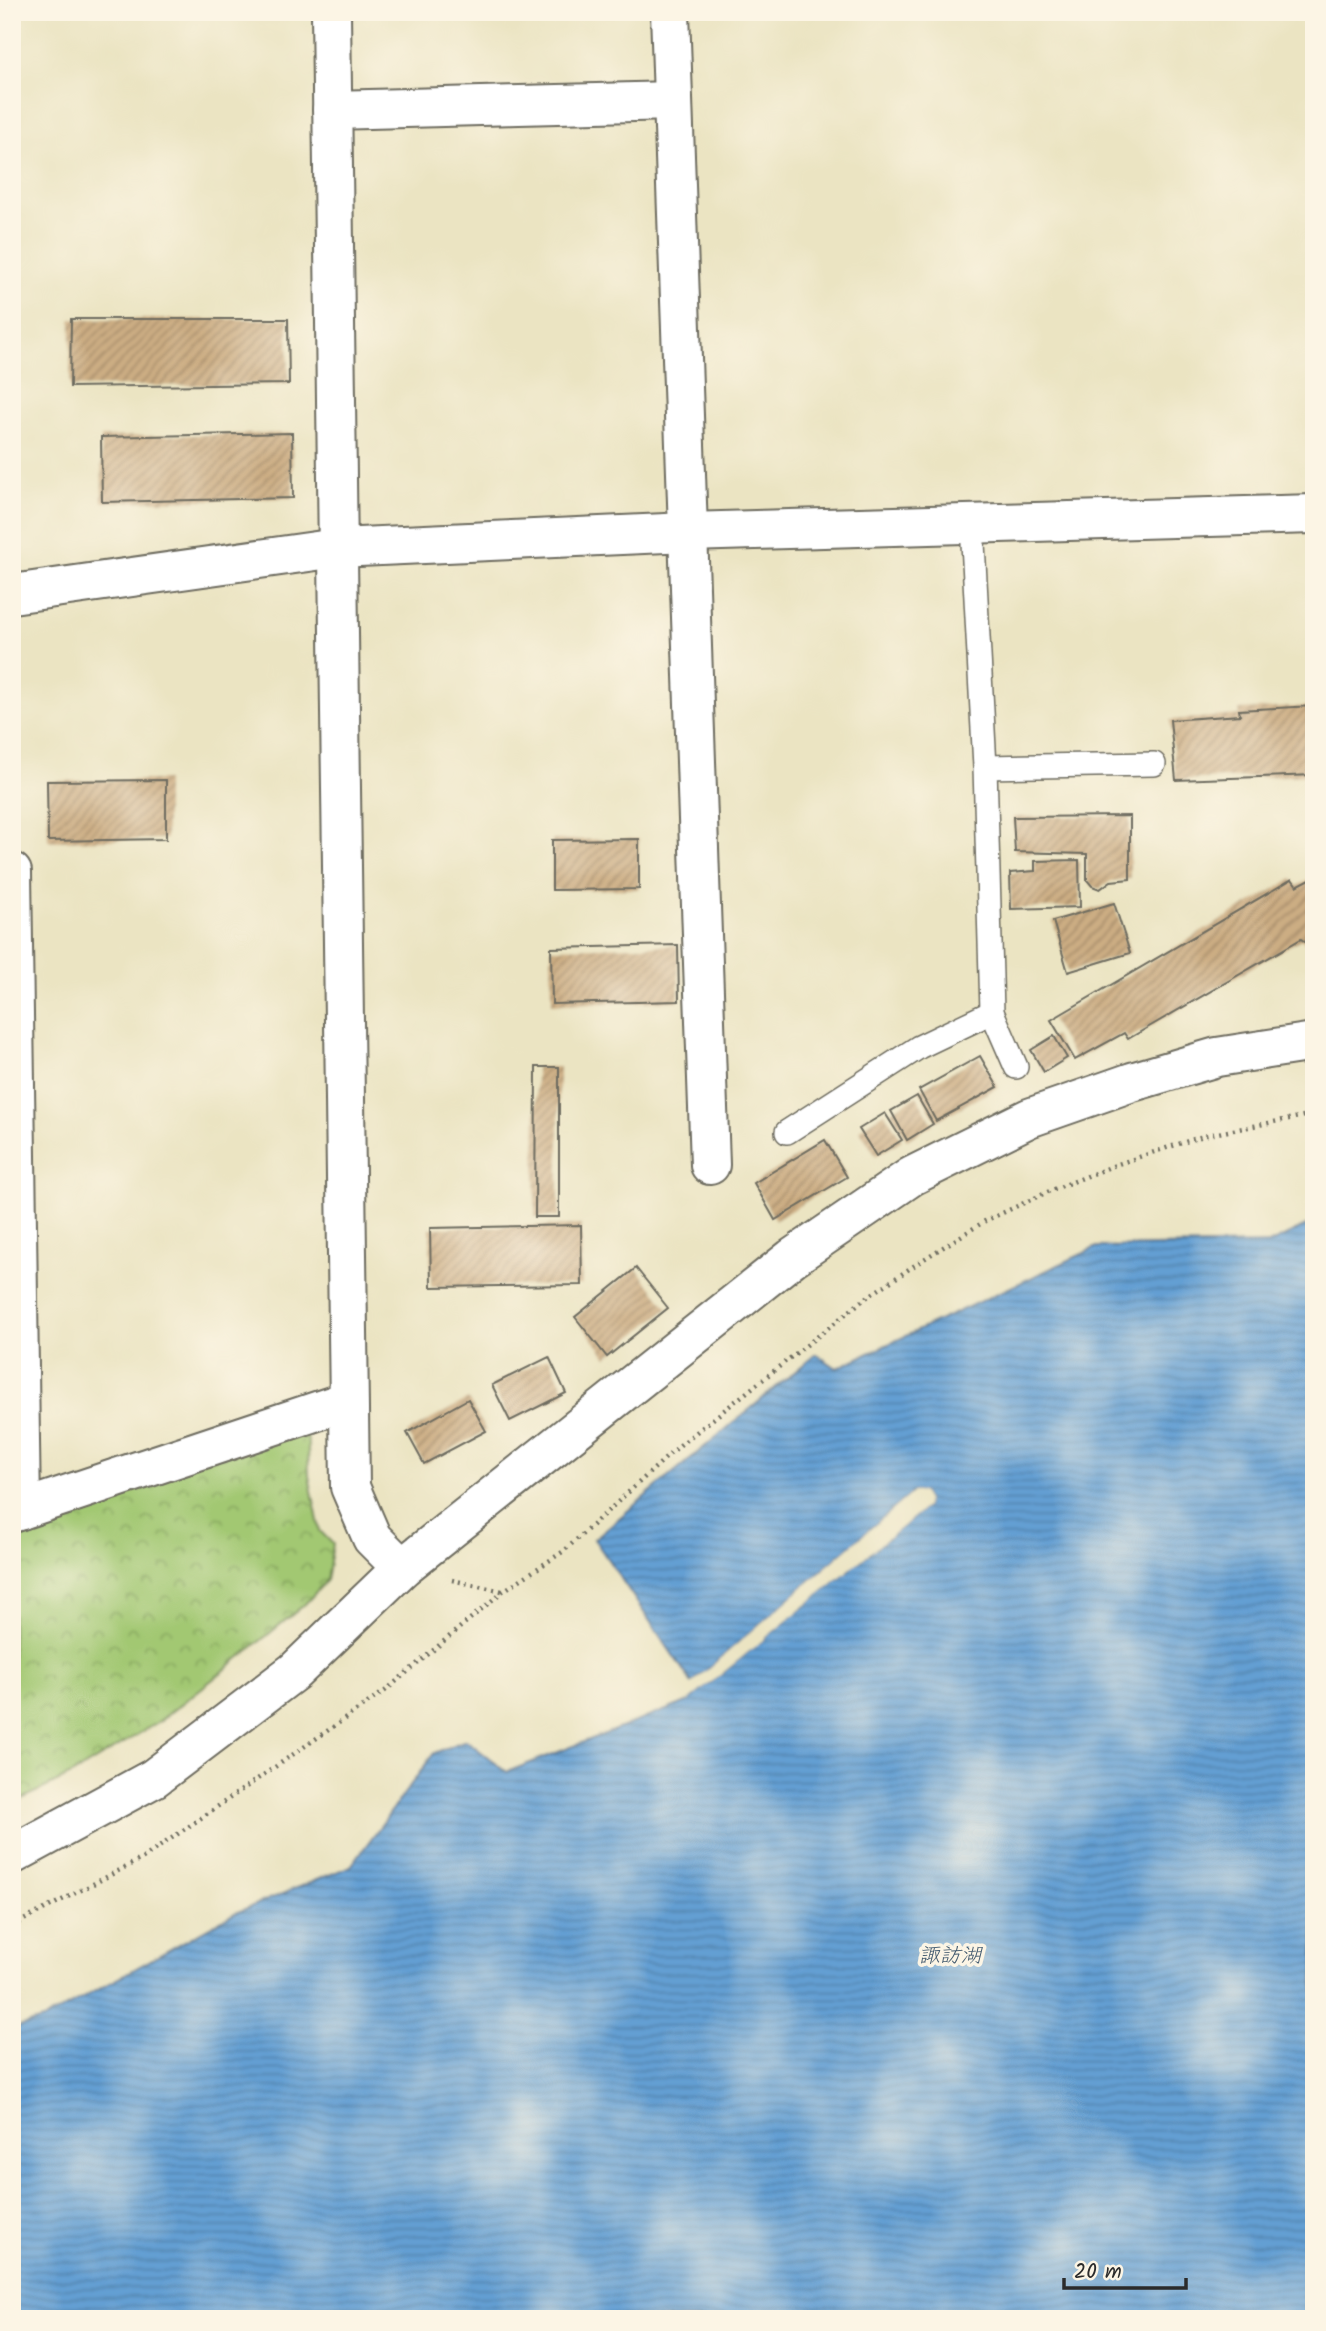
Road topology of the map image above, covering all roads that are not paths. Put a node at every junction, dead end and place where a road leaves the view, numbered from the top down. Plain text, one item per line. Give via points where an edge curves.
1 (331, 12) edge
2 (670, 12) edge
3 (673, 101) junction
4 (332, 110) junction
5 (1314, 514) edge
6 (972, 524) junction
7 (688, 532) junction
8 (337, 548) junction
9 (12, 594) edge
10 (1154, 764) dead end
11 (985, 768) junction
12 (13, 895) edge
13 (992, 1012) junction
14 (1314, 1042) edge
15 (1016, 1067) dead end
16 (787, 1132) dead end
17 (710, 1165) dead end
18 (15, 1206) edge
19 (347, 1401) junction
20 (17, 1511) edge
21 (402, 1568) junction
22 (12, 1855) edge

1 - 4 street
2 - 3 street
3 - 4 street
3 - 7 street
4 - 8 street
5 - 6 street
6 - 7 street
6 - 11 lane
7 - 8 street
7 - 17 street
8 - 9 street
8 - 19 street
10 - 11 lane
11 - 13 lane
12 - 18 street
13 - 15 lane
13 - 16 lane via 919,1047
14 - 21 street via 1217,1057 1132,1082 1029,1118 912,1176 792,1258
18 - 20 street
19 - 20 street
19 - 21 street via 349,1487 372,1538
21 - 22 street via 295,1671 154,1778

